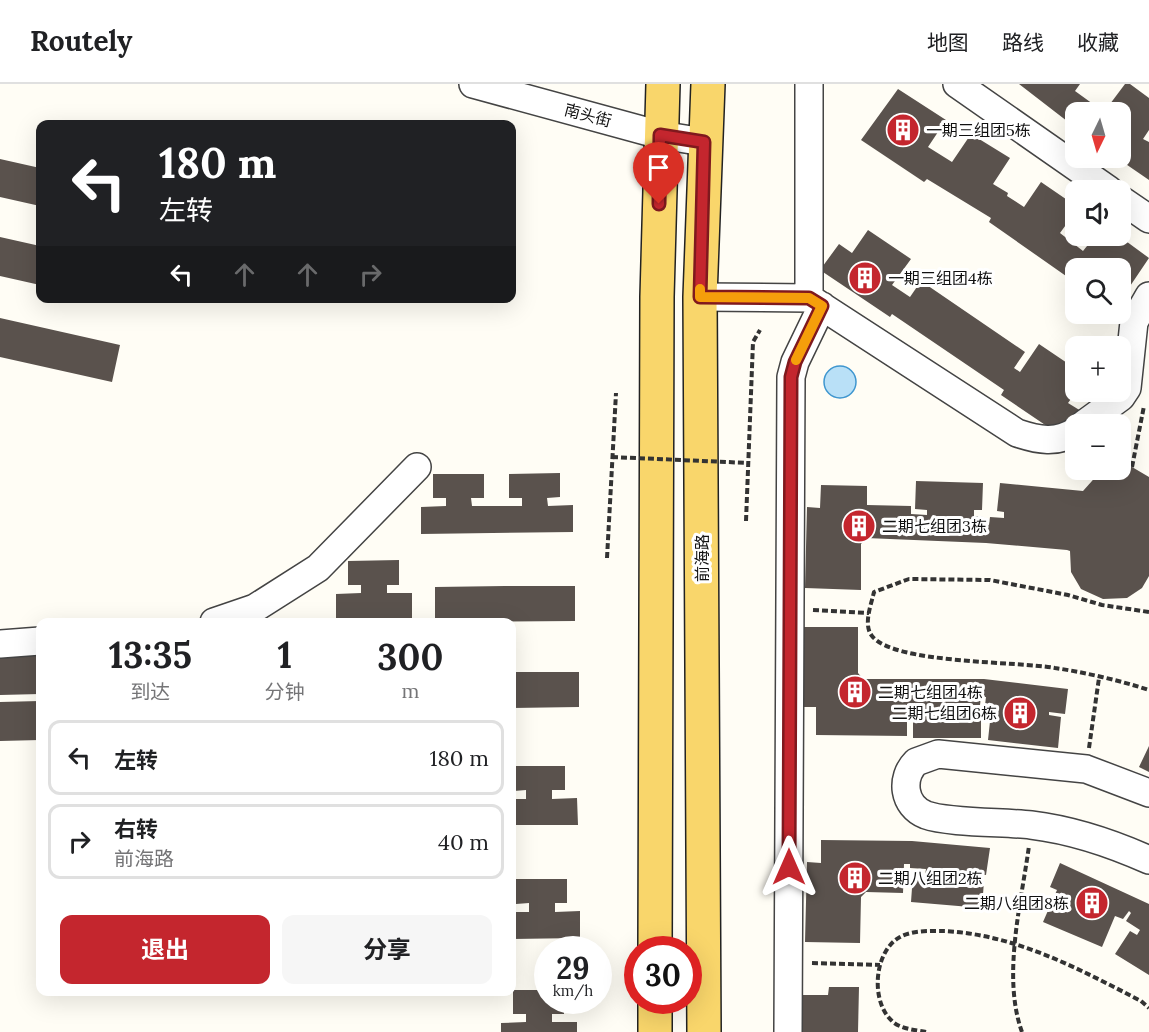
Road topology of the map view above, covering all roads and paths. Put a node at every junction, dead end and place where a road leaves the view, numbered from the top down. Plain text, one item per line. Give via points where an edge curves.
1 (473, 84) edge
2 (663, 84) edge
3 (708, 84) edge
4 (809, 84) edge
5 (957, 84) edge
6 (660, 135) junction
7 (704, 142) junction
8 (1095, 180) edge
9 (1131, 207) edge
10 (1149, 219) edge
11 (1149, 296) edge
12 (700, 297) junction
13 (815, 302) junction
14 (760, 330) dead end
15 (616, 393) dead end
16 (1145, 400) dead end
17 (1097, 414) edge
18 (1065, 436) edge
19 (612, 457) junction
20 (749, 463) junction
21 (417, 467) dead end
22 (1132, 467) dead end
23 (746, 520) dead end
24 (608, 558) dead end
25 (790, 609) junction
26 (1149, 612) edge
27 (869, 613) junction
28 (226, 618) edge
29 (36, 641) edge
30 (0, 644) edge
31 (1100, 678) junction
32 (1149, 690) edge
33 (1086, 770) junction
34 (1149, 793) edge
35 (1031, 825) junction
36 (1149, 860) edge
37 (656, 936) edge
38 (1017, 943) junction
39 (789, 962) junction
40 (880, 965) junction
41 (1149, 1008) edge
42 (655, 1014) edge
43 (655, 1032) edge
44 (705, 1032) edge
45 (788, 1032) edge
46 (926, 1032) edge
47 (1022, 1032) edge

1 - 6 street, 南头街
2 - 6 main road
3 - 7 main road, 前海路
4 - 13 street
5 - 8 street
6 - 7 street, 南头街
6 - 37 main road
7 - 12 main road, 前海路
9 - 10 street
11 - 17 street via 1134,322 1127,388
12 - 13 street
12 - 44 main road, 前海路
13 - 18 street via 1017,433 1058,440
13 - 25 street via 791,377
14 - 20 path via 753,342
15 - 19 path
16 - 22 path
19 - 20 path, bridge
19 - 24 path
20 - 23 path
21 - 28 street via 318,568 255,608
25 - 27 path
25 - 39 street
26 - 27 path via 990,580 909,579 874,592
27 - 31 path via 870,635 884,647 919,655 1055,668
29 - 30 street
31 - 32 path
31 - 33 path
33 - 34 street
33 - 35 street via 938,754 921,759 908,774 909,800 926,815
35 - 36 street via 1069,831
35 - 38 path
38 - 40 path via 972,933 928,931 901,936 885,950
38 - 41 path via 1081,970
38 - 47 path via 1012,980 1015,1012
39 - 40 path
39 - 45 street
40 - 46 path via 882,1005 892,1022
42 - 43 main road

